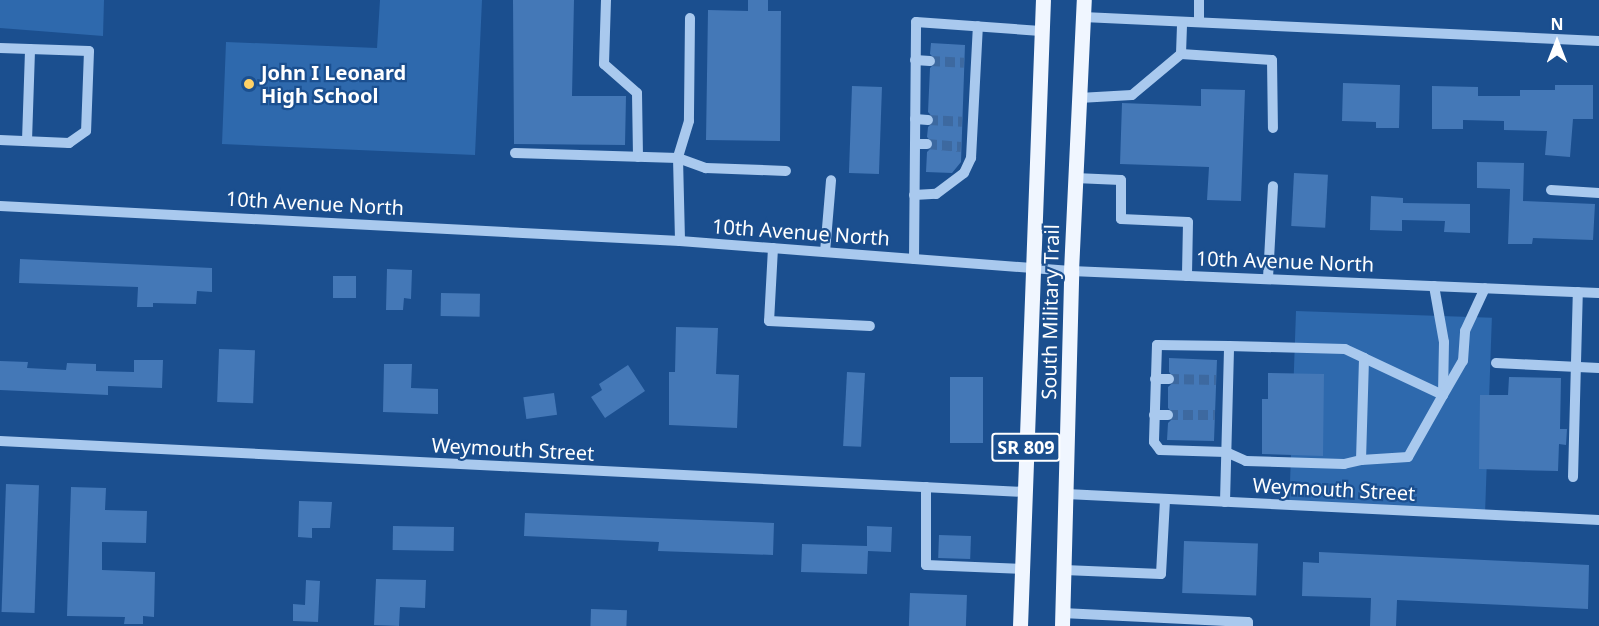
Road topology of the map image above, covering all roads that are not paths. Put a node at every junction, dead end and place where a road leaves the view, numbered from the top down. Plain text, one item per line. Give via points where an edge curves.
1 (606, 0) edge
2 (1042, 0) edge
3 (1084, 0) edge
4 (1199, 0) edge
5 (1083, 17) junction
6 (690, 18) dead end
7 (1182, 22) junction
8 (1199, 22) junction
9 (978, 26) junction
10 (1041, 31) junction
11 (1599, 41) edge
12 (0, 48) edge
13 (30, 49) junction
14 (1181, 54) junction
15 (915, 60) junction
16 (930, 61) tunnel mouth
17 (964, 63) tunnel mouth
18 (976, 64) junction
19 (1079, 98) junction
20 (915, 119) junction
21 (928, 120) tunnel mouth
22 (1273, 128) dead end
23 (0, 140) edge
24 (27, 141) junction
25 (915, 144) junction
26 (927, 144) tunnel mouth
27 (515, 153) dead end
28 (638, 157) junction
29 (678, 158) junction
30 (786, 171) dead end
31 (1075, 178) junction
32 (831, 180) dead end
33 (1273, 186) dead end
34 (1551, 190) dead end
35 (1599, 193) edge
36 (914, 195) junction
37 (0, 206) edge
38 (680, 241) junction
39 (773, 248) junction
40 (825, 252) junction
41 (914, 259) junction
42 (1033, 268) junction
43 (1071, 271) junction
44 (1187, 276) junction
45 (1268, 278) junction
46 (1434, 286) junction
47 (1485, 288) junction
48 (1578, 292) junction
49 (1599, 293) edge
50 (870, 326) dead end
51 (1229, 346) junction
52 (1364, 358) junction
53 (1496, 363) dead end
54 (1576, 366) junction
55 (1599, 368) edge
56 (1155, 379) junction
57 (1169, 379) tunnel mouth
58 (1216, 380) tunnel mouth
59 (1228, 380) junction
60 (1443, 395) junction
61 (1154, 415) junction
62 (1168, 416) tunnel mouth
63 (1215, 416) tunnel mouth
64 (1227, 416) junction
65 (0, 441) edge
66 (1226, 452) junction
67 (1361, 460) junction
68 (1573, 477) dead end
69 (926, 487) junction
70 (1025, 492) junction
71 (1066, 494) junction
72 (1165, 499) junction
73 (1225, 502) junction
74 (1599, 520) edge
75 (1022, 569) junction
76 (1064, 570) junction
77 (1062, 620) edge
78 (1121, 621) edge
79 (1020, 626) edge
80 (1248, 626) edge

1 - 28 street via 604,64 637,93
2 - 10 main road, South Military Trail / SR 809
3 - 5 main road, South Military Trail / SR 809
4 - 8 street
5 - 7 street
5 - 19 main road, South Military Trail / SR 809
6 - 29 street via 689,121
7 - 8 street
7 - 14 street
8 - 11 street
9 - 10 street
9 - 15 street via 916,22
9 - 18 street
10 - 42 main road, South Military Trail / SR 809
12 - 13 street
13 - 24 street
13 - 24 street via 89,51 86,131 69,143
14 - 19 street via 1132,94
14 - 22 street via 1272,60
15 - 16 street
15 - 20 street
17 - 18 street
18 - 36 street via 964,173 936,194
19 - 31 main road, South Military Trail / SR 809
20 - 21 street
20 - 25 street
23 - 24 street
25 - 26 street
25 - 36 street
27 - 28 street
28 - 29 street
29 - 30 street via 706,168
29 - 38 street
31 - 43 main road, South Military Trail / SR 809
31 - 44 street via 1121,180 1121,219 1188,222
32 - 40 street
33 - 45 street
34 - 35 street
36 - 41 street
37 - 38 street, 10th Avenue North
38 - 39 street, 10th Avenue North
39 - 40 street, 10th Avenue North
39 - 50 street via 769,321
40 - 41 street, 10th Avenue North
41 - 42 street, 10th Avenue North
42 - 43 street, 10th Avenue North
42 - 70 main road, South Military Trail / SR 809
43 - 44 street, 10th Avenue North
43 - 71 main road, South Military Trail / SR 809
44 - 45 street, 10th Avenue North
45 - 46 street, 10th Avenue North
46 - 47 street, 10th Avenue North
46 - 60 street via 1444,342
47 - 48 street, 10th Avenue North
47 - 60 street via 1466,331 1463,361
48 - 49 street, 10th Avenue North
48 - 54 street
51 - 52 street via 1345,350
51 - 56 street via 1156,345
51 - 59 street
52 - 60 street
52 - 67 street
53 - 54 street
54 - 55 street
54 - 68 street
56 - 57 street
56 - 61 street
58 - 59 street
59 - 64 street
60 - 67 street via 1408,457
61 - 62 street
61 - 66 street via 1154,442 1160,450
63 - 64 street
64 - 66 street
65 - 69 street, Weymouth Street
66 - 67 street via 1246,461 1344,464
66 - 73 street
69 - 70 street, Weymouth Street
69 - 75 street via 926,566
70 - 75 main road, South Military Trail / SR 809
71 - 72 street, Weymouth Street
71 - 76 main road, South Military Trail / SR 809
72 - 73 street, Weymouth Street
72 - 76 street via 1161,574
73 - 74 street, Weymouth Street
75 - 79 main road, South Military Trail / SR 809
76 - 77 main road, South Military Trail / SR 809
77 - 78 street
78 - 80 street via 1248,622

